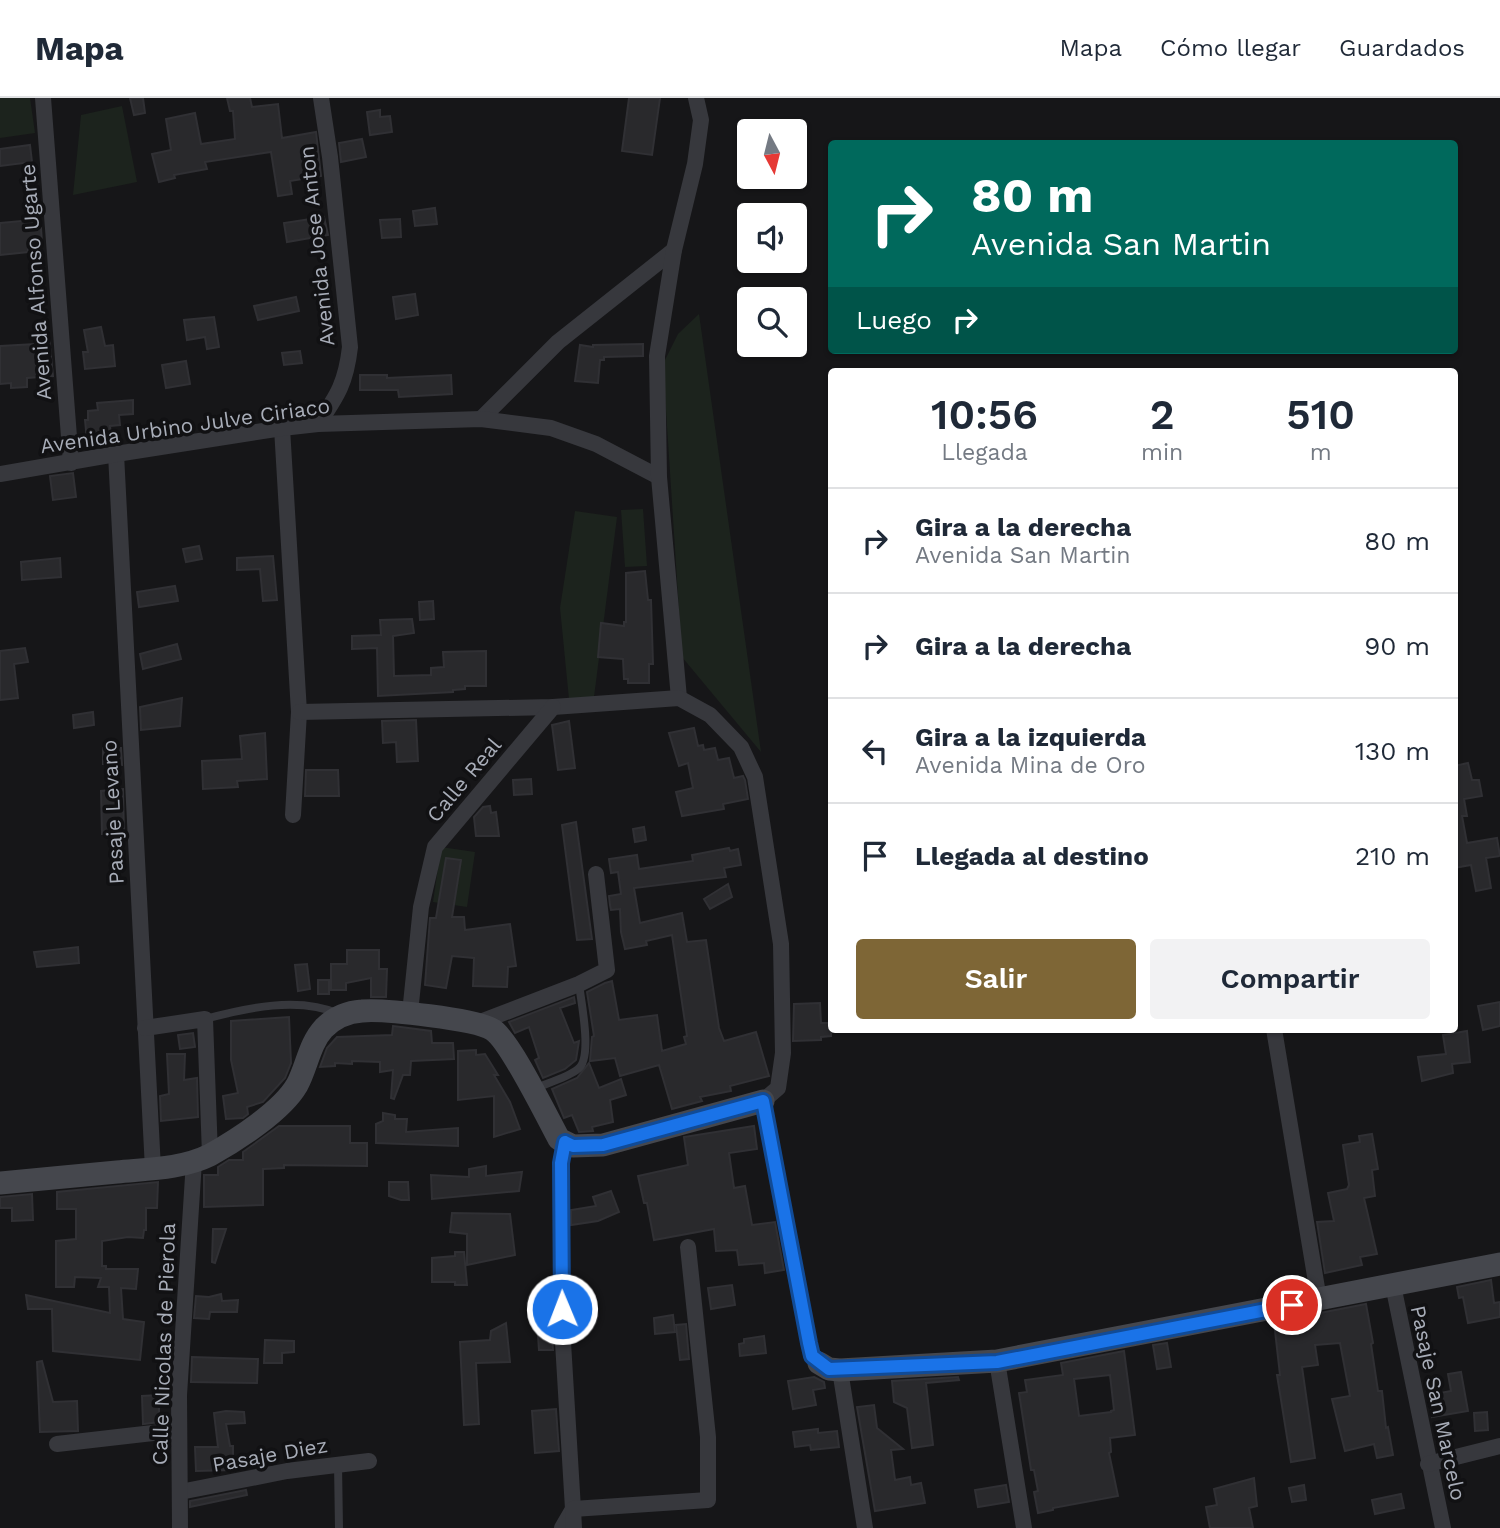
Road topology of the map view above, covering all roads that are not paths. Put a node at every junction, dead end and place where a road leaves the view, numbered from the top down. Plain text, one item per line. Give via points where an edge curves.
1 (43, 98) edge
2 (321, 98) edge
3 (696, 98) edge
4 (674, 250) junction
5 (481, 419) junction
6 (318, 424) junction
7 (282, 428) junction
8 (116, 454) junction
9 (71, 463) junction
10 (0, 474) edge
11 (659, 477) junction
12 (679, 698) junction
13 (553, 707) junction
14 (299, 712) junction
15 (293, 815) dead end
16 (596, 874) dead end
17 (579, 984) junction
18 (410, 1013) junction
19 (341, 1015) junction
20 (205, 1019) junction
21 (475, 1024) junction
22 (145, 1028) junction
23 (1275, 1033) edge
24 (532, 1090) junction
25 (763, 1101) junction
26 (565, 1142) junction
27 (202, 1158) junction
28 (153, 1169) junction
29 (0, 1183) edge
30 (688, 1247) dead end
31 (1500, 1264) edge
32 (1393, 1286) junction
33 (1319, 1300) junction
34 (997, 1362) junction
35 (830, 1366) junction
36 (179, 1430) junction
37 (57, 1444) dead end
38 (1500, 1446) edge
39 (369, 1461) dead end
40 (338, 1464) junction
41 (1428, 1464) junction
42 (180, 1492) junction
43 (573, 1509) junction
44 (180, 1528) edge
45 (339, 1528) edge
46 (562, 1528) edge
47 (574, 1528) edge
48 (865, 1528) edge
49 (1024, 1528) edge
50 (1443, 1528) edge

1 - 9 street, Avenida Alfonso Ugarte
2 - 6 street, Avenida Jose Anton via 350,346 346,374
3 - 4 street via 701,120 695,164
4 - 5 street via 558,342
4 - 11 street via 657,356
5 - 6 street, Avenida Urbino Julve Ciriaco
5 - 11 street, Avenida Urbino Julve Ciriaco via 551,428 596,444
6 - 7 street, Avenida Urbino Julve Ciriaco
7 - 8 street, Avenida Urbino Julve Ciriaco
7 - 14 street
8 - 9 street, Avenida Urbino Julve Ciriaco
8 - 22 street, Pasaje Levano
9 - 10 street, Avenida Urbino Julve Ciriaco
11 - 12 street
12 - 13 street
12 - 25 street via 710,715 741,747 755,776 781,944 783,1054 778,1088
13 - 14 street
13 - 18 street, Calle Real via 435,848 421,907
14 - 15 street
16 - 17 street via 607,970
17 - 21 street
17 - 24 lane via 584,1062 579,1069
18 - 19 street
18 - 21 street
19 - 20 lane via 295,1005
19 - 27 street via 324,1028 285,1102
20 - 22 street
20 - 27 street, Calle Nicolas de Pierola
21 - 24 street via 493,1030 507,1046
22 - 28 street, Pasaje Levano
23 - 33 street
24 - 26 street
25 - 26 street via 603,1145
25 - 35 street via 812,1356
26 - 43 street via 561,1163 562,1309
27 - 28 street
27 - 36 street, Calle Nicolas de Pierola
28 - 29 street
30 - 43 street via 708,1437 708,1500
31 - 32 street
32 - 33 street
32 - 41 street, Pasaje San Marcelo
33 - 34 street
34 - 35 street
34 - 49 street
35 - 48 street
36 - 37 street
36 - 42 street, Calle Nicolas de Pierola
38 - 41 street
39 - 40 street, Pasaje Diez
40 - 42 street, Pasaje Diez
40 - 45 lane
41 - 50 street, Pasaje San Marcelo
42 - 44 street, Calle Nicolas de Pierola
43 - 46 street
43 - 47 street

